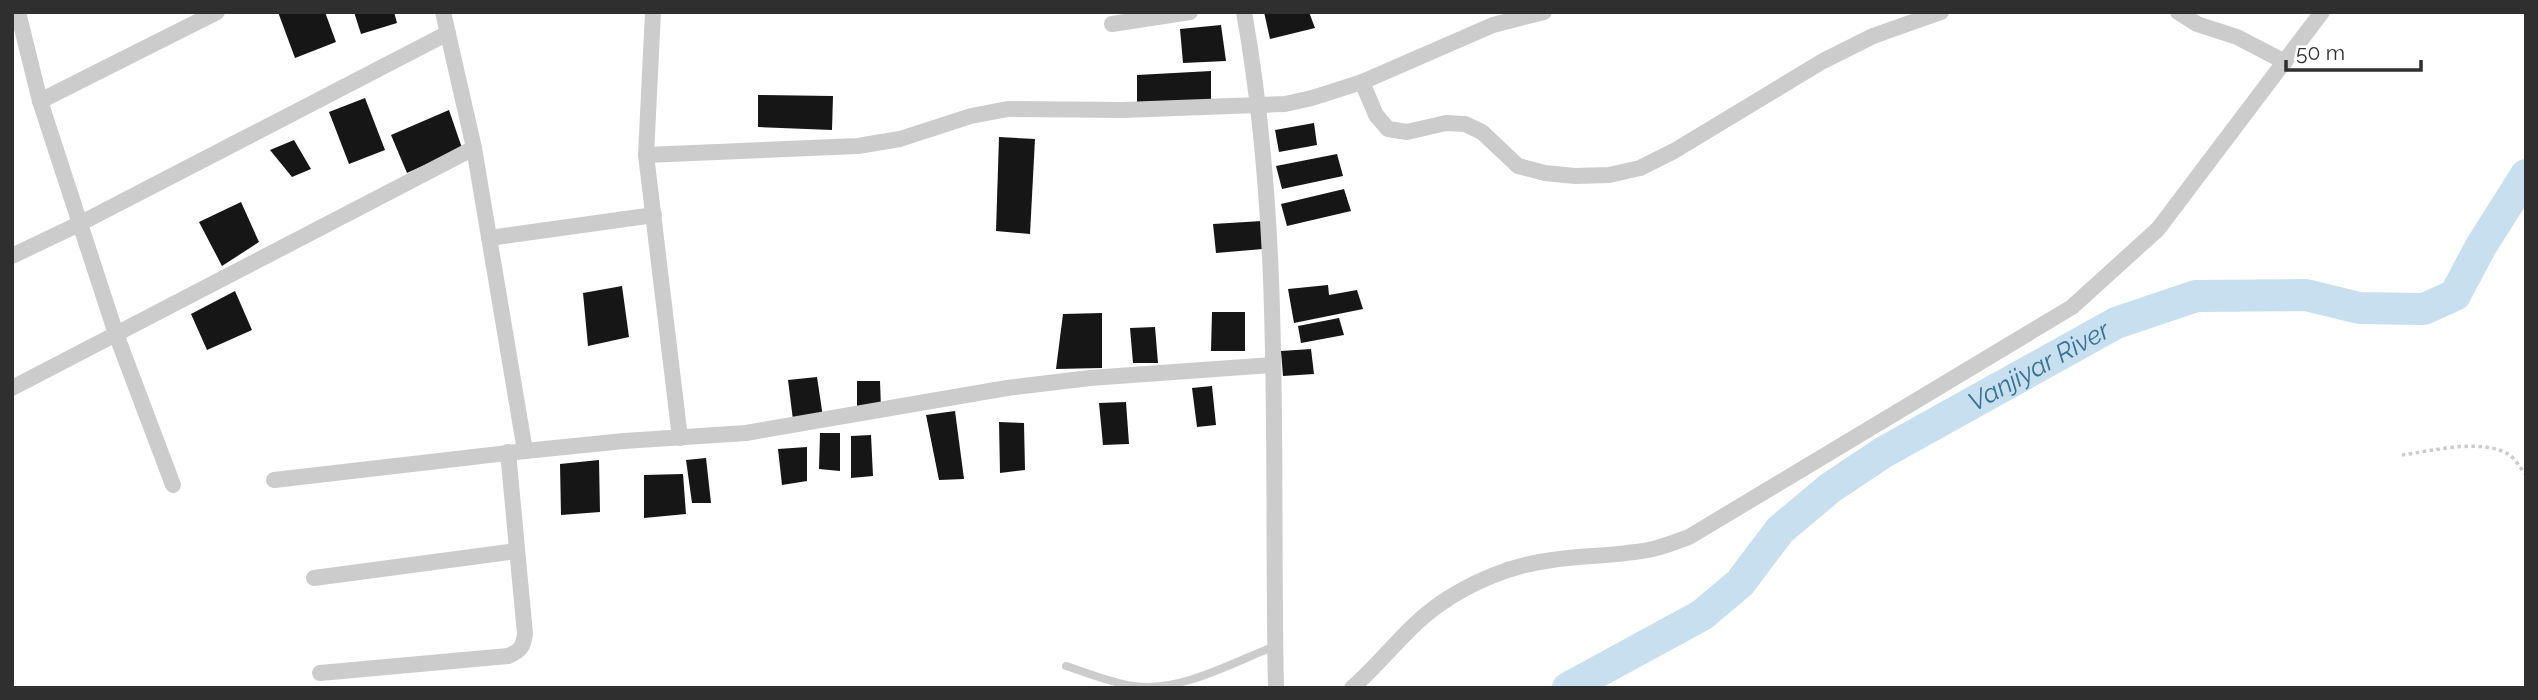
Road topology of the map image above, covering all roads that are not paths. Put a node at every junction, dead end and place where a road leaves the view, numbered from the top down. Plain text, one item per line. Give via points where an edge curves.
1 (18, 12) edge
2 (443, 12) edge
3 (653, 12) edge
4 (1190, 12) edge
5 (1244, 12) edge
6 (1545, 12) edge
7 (1941, 12) edge
8 (2178, 12) edge
9 (2322, 12) edge
10 (209, 14) edge
11 (1112, 24) dead end
12 (448, 33) junction
13 (2285, 62) junction
14 (1362, 82) junction
15 (40, 101) junction
16 (1260, 106) junction
17 (474, 148) junction
18 (646, 155) junction
19 (653, 215) junction
20 (79, 224) junction
21 (489, 238) junction
22 (12, 256) edge
23 (116, 334) junction
24 (1273, 365) junction
25 (12, 388) edge
26 (680, 438) junction
27 (517, 452) junction
28 (274, 480) dead end
29 (173, 485) dead end
30 (517, 551) junction
31 (314, 578) dead end
32 (1275, 646) junction
33 (1066, 666) dead end
34 (320, 673) dead end
35 (1276, 688) edge
36 (1352, 688) edge

1 - 15 street
2 - 12 street
3 - 18 street
4 - 11 street
5 - 16 street
6 - 14 street via 1493,24
7 - 14 street via 1823,61 1674,151 1640,168 1609,176 1545,173 1518,166 1482,132 1465,124 1446,123 1407,132 1388,129 1376,115
8 - 13 street
9 - 13 street
10 - 15 street
12 - 17 street
12 - 20 street
13 - 36 street via 2158,229 2072,307 1689,537 1618,555 1550,560 1479,581 1414,624
14 - 16 street via 1312,98
15 - 20 street
16 - 18 street via 1008,109 901,139 858,146
16 - 24 street
17 - 21 street
17 - 23 street
18 - 19 street
19 - 21 street
19 - 26 street
20 - 22 street
20 - 23 street
21 - 27 street
23 - 25 street
23 - 29 street
24 - 26 street via 1007,388 746,433
24 - 32 street
26 - 27 street
27 - 28 street
27 - 30 street
30 - 31 street
30 - 34 street via 525,634 519,651 508,656
32 - 33 lane via 1182,682 1158,686 1135,686
32 - 35 street

